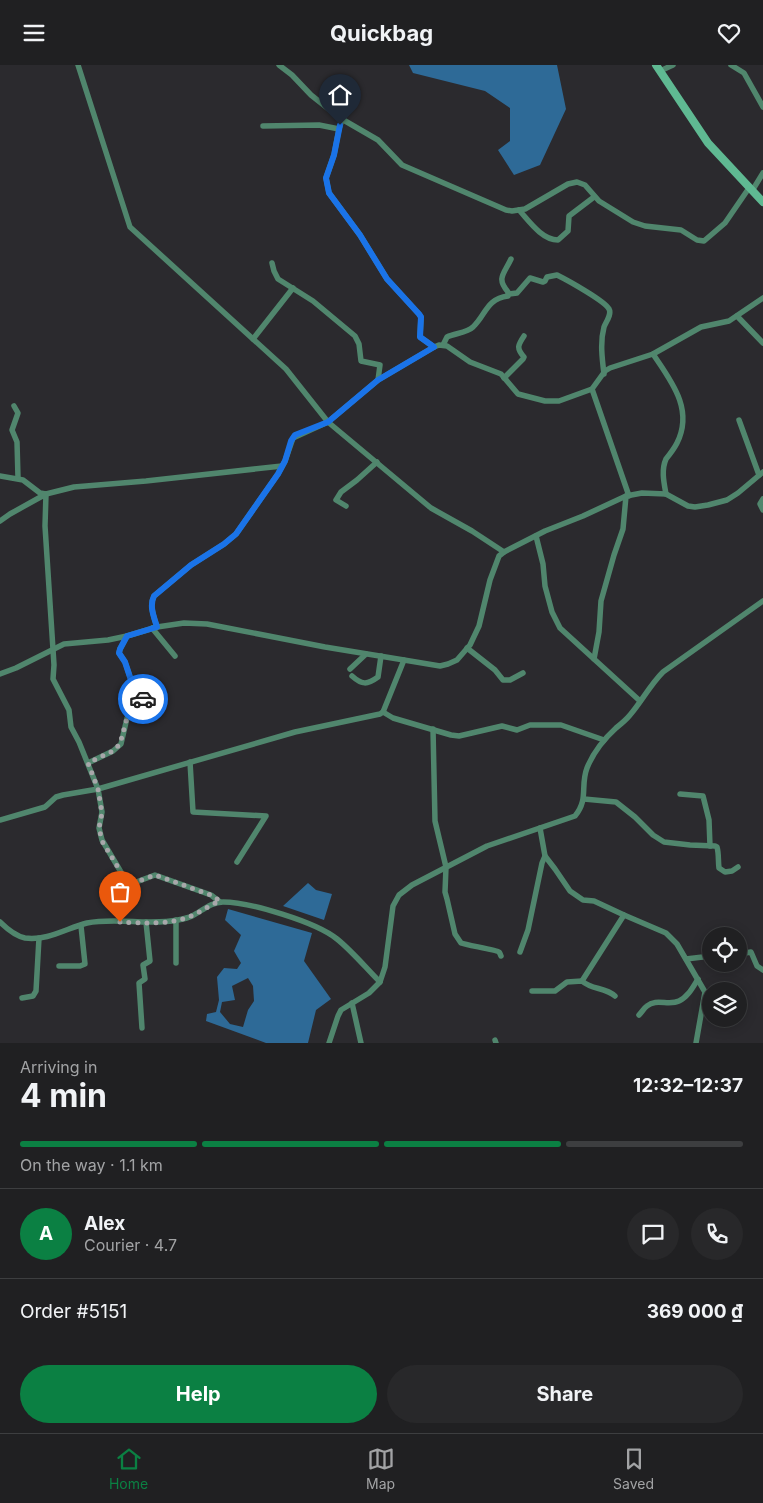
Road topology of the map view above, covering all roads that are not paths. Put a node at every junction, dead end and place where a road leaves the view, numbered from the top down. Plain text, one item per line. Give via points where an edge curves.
1 (78, 65) edge
2 (279, 65) edge
3 (673, 65) edge
4 (731, 65) edge
5 (658, 68) edge
6 (763, 107) edge
7 (342, 120) junction
8 (263, 126) dead end
9 (338, 129) junction
10 (763, 173) edge
11 (751, 189) junction
12 (594, 197) junction
13 (763, 202) edge
14 (519, 210) junction
15 (511, 259) dead end
16 (272, 263) dead end
17 (293, 288) junction
18 (509, 295) junction
19 (763, 298) edge
20 (737, 316) junction
21 (524, 336) dead end
22 (254, 339) junction
23 (763, 343) edge
24 (443, 345) junction
25 (434, 347) junction
26 (653, 354) junction
27 (604, 373) junction
28 (504, 378) junction
29 (378, 380) junction
30 (592, 389) junction
31 (14, 406) dead end
32 (739, 420) dead end
33 (328, 422) junction
34 (376, 462) junction
35 (282, 465) junction
36 (761, 474) edge
37 (0, 476) edge
38 (18, 478) junction
39 (46, 494) junction
40 (666, 494) junction
41 (627, 496) junction
42 (763, 499) edge
43 (346, 505) dead end
44 (763, 510) edge
45 (0, 521) edge
46 (536, 536) junction
47 (504, 552) junction
48 (763, 601) edge
49 (154, 628) junction
50 (127, 636) junction
51 (467, 648) junction
52 (53, 649) junction
53 (366, 654) junction
54 (176, 656) dead end
55 (382, 656) junction
56 (594, 659) junction
57 (404, 660) junction
58 (350, 669) dead end
59 (523, 673) dead end
60 (0, 674) edge
61 (352, 676) dead end
62 (640, 701) junction
63 (384, 712) junction
64 (433, 729) junction
65 (604, 740) junction
66 (190, 762) junction
67 (88, 763) junction
68 (98, 789) junction
69 (680, 794) dead end
70 (584, 799) junction
71 (0, 820) edge
72 (540, 828) junction
73 (710, 846) junction
74 (545, 856) junction
75 (237, 862) dead end
76 (446, 867) junction
77 (738, 867) dead end
78 (220, 901) junction
79 (624, 915) junction
80 (176, 920) junction
81 (0, 922) edge
82 (146, 923) junction
83 (81, 926) junction
84 (39, 938) junction
85 (520, 952) dead end
86 (747, 952) edge
87 (501, 956) dead end
88 (702, 958) edge
89 (686, 959) junction
90 (176, 963) dead end
91 (59, 966) dead end
92 (763, 970) edge
93 (698, 979) junction
94 (582, 981) junction
95 (380, 982) junction
96 (532, 991) dead end
97 (615, 996) dead end
98 (22, 998) dead end
99 (352, 1003) junction
100 (639, 1015) dead end
101 (142, 1028) dead end
102 (329, 1043) edge
103 (361, 1043) edge
104 (696, 1043) edge

1 - 22 street via 130,227
2 - 7 street
3 - 5 street
4 - 6 street via 744,73
5 - 11 street via 708,143
7 - 9 street
7 - 14 street via 378,140 402,165 506,210
8 - 9 street via 319,125
9 - 25 street via 326,178 329,193 387,279 419,314 420,337
10 - 11 street
11 - 12 street via 724,223 704,241 678,229 639,224
11 - 13 street
12 - 14 street via 581,183 572,182
12 - 14 street via 570,216 568,231 558,240 540,232
15 - 18 street via 501,280
16 - 17 street via 278,279
17 - 22 street
17 - 29 street via 355,337 362,361 380,365
18 - 24 street via 493,301 472,328 447,337
18 - 27 street via 517,293 530,278 545,281 547,277 557,275 608,307 610,312 601,345
19 - 20 street
20 - 23 street
20 - 26 street via 725,323 696,329
21 - 28 street via 518,345 524,357
22 - 33 street via 286,369
24 - 25 street
24 - 28 street
25 - 29 street
26 - 27 street
26 - 40 street via 676,388 682,410 681,432 663,467
27 - 30 street
28 - 30 street via 518,393 544,401 559,401
29 - 33 street
30 - 41 street
31 - 38 street via 18,413 12,430 17,442
32 - 36 street
33 - 34 street
33 - 35 street via 295,435
34 - 43 street via 341,492 336,500
34 - 47 street via 431,508
35 - 39 street via 74,487
35 - 49 street via 236,534 154,596
36 - 40 street via 727,500 708,505 688,506
37 - 38 street
38 - 39 street
39 - 45 street
39 - 52 street
40 - 41 street
41 - 46 street
41 - 56 street via 623,529 602,597
42 - 44 street via 760,504
46 - 47 street
46 - 56 street via 545,586 560,628
47 - 51 street via 499,556 478,626
48 - 62 street via 662,672
49 - 50 street
49 - 53 street via 184,623 207,624
49 - 54 street
50 - 52 street via 64,644
50 - 67 street via 119,653 143,699 142,703 127,718 120,744
51 - 57 street via 456,660 440,666
51 - 59 street via 503,680
52 - 60 street
52 - 67 street via 53,679 69,710 71,727
53 - 55 street
53 - 58 street
55 - 57 street
55 - 61 street via 378,677 372,682 364,684
56 - 62 street
57 - 63 street
62 - 65 street
63 - 64 street via 393,718
63 - 66 street via 294,732
64 - 65 street via 459,736 502,726 518,730 530,725 561,725
64 - 76 street via 435,821
65 - 70 street via 586,770
66 - 68 street
66 - 75 street via 193,811 266,816
67 - 68 street
68 - 71 street via 56,797 45,807
68 - 78 street via 102,841 128,884 155,875
69 - 73 street via 703,796 709,820
70 - 72 street via 575,815
70 - 73 street via 616,802 664,842
72 - 74 street
72 - 76 street via 487,846
73 - 77 street via 717,847 719,868 725,872
74 - 79 street via 576,897 594,901
74 - 85 street
76 - 87 street via 446,892 457,939 461,943 495,950
76 - 95 street via 412,885 395,901
78 - 80 street
78 - 95 street via 253,906 321,929 337,939
79 - 89 street via 666,933
79 - 94 street
80 - 82 street
80 - 90 street
81 - 84 street via 15,935
82 - 83 street via 96,922
82 - 101 street via 150,961 143,965 145,979 138,983
83 - 84 street
83 - 91 street via 85,964
84 - 98 street via 36,991 33,996
86 - 92 street via 751,952 757,967
88 - 89 street
89 - 93 street
93 - 100 street via 680,1001 652,1003
93 - 104 street via 705,994
94 - 96 street via 567,982 555,991
94 - 97 street
95 - 99 street
99 - 102 street via 341,1010
99 - 103 street

